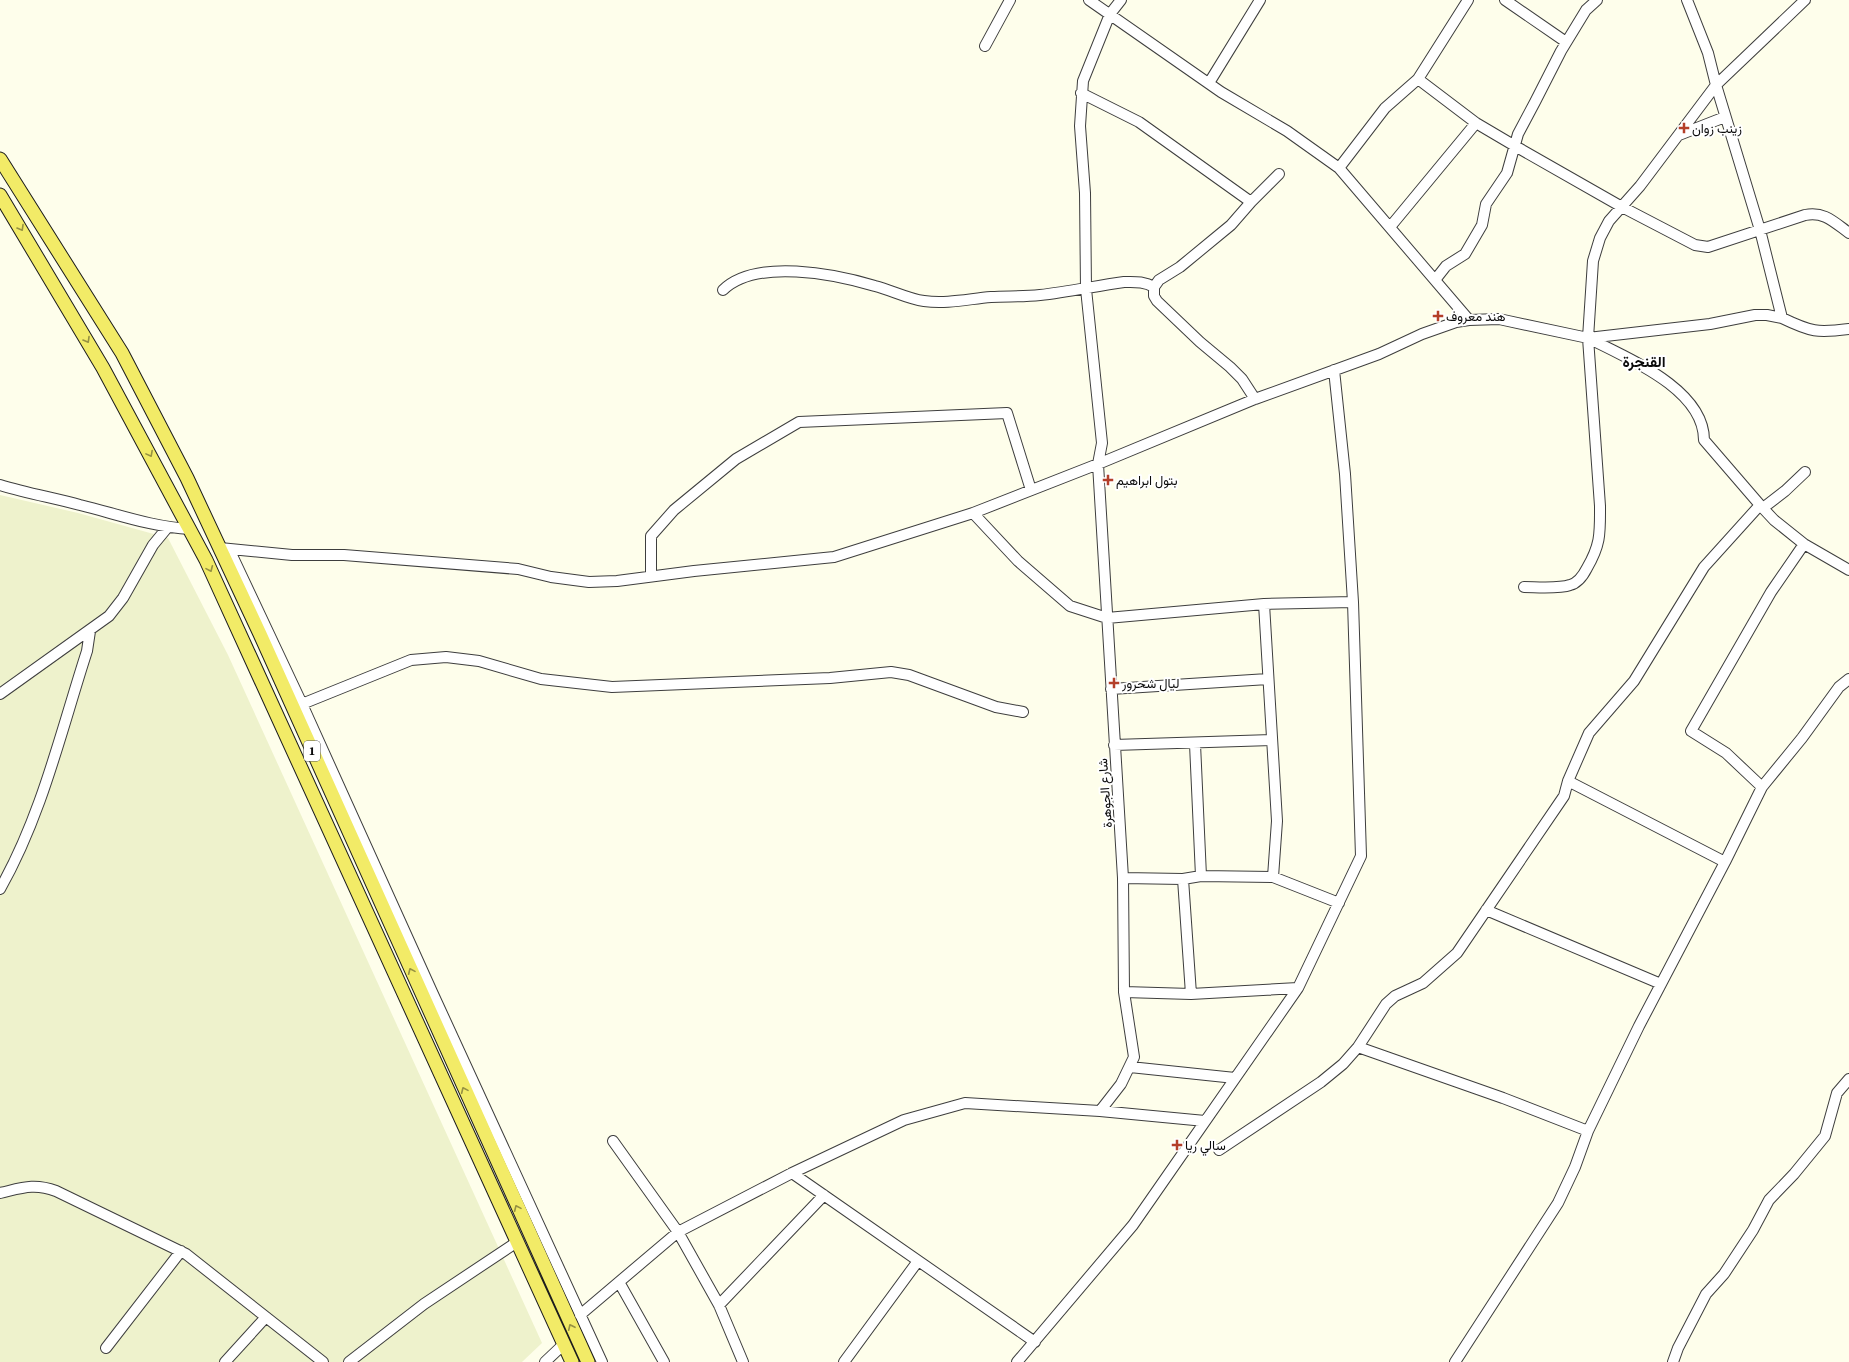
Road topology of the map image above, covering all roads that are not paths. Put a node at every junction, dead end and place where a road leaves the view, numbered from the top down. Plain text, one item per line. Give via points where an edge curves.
1 (1010, 0) edge
2 (1089, 0) edge
3 (1121, 0) edge
4 (1260, 0) edge
5 (1468, 0) edge
6 (1505, 0) edge
7 (1597, 0) edge
8 (1687, 0) edge
9 (1805, 0) edge
10 (1110, 14) junction
11 (1566, 42) junction
12 (985, 46) dead end
13 (1418, 79) junction
14 (1209, 84) junction
15 (1716, 85) junction
16 (1081, 93) junction
17 (1725, 117) junction
18 (1476, 122) junction
19 (1678, 135) junction
20 (1515, 146) junction
21 (0, 159) edge
22 (1339, 168) junction
23 (1279, 174) dead end
24 (0, 195) edge
25 (1251, 202) junction
26 (1622, 207) junction
27 (1390, 227) junction
28 (1760, 230) junction
29 (1849, 233) edge
30 (1435, 280) junction
31 (1154, 287) junction
32 (1086, 289) junction
33 (723, 290) dead end
34 (1782, 318) junction
35 (1468, 320) junction
36 (1849, 329) edge
37 (1588, 338) junction
38 (1334, 370) junction
39 (1255, 398) junction
40 (1098, 464) junction
41 (1805, 472) dead end
42 (0, 485) edge
43 (1031, 490) junction
44 (1761, 506) junction
45 (973, 513) junction
46 (167, 528) junction
47 (190, 529) junction
48 (1804, 544) junction
49 (224, 549) junction
50 (1849, 570) edge
51 (652, 576) junction
52 (1524, 587) dead end
53 (1353, 602) junction
54 (1264, 604) junction
55 (1107, 618) junction
56 (90, 631) junction
57 (1268, 679) junction
58 (1849, 679) edge
59 (1111, 689) junction
60 (0, 694) edge
61 (302, 704) junction
62 (1023, 712) dead end
63 (1272, 740) junction
64 (1195, 744) junction
65 (1114, 745) junction
66 (1568, 781) junction
67 (1762, 787) junction
68 (1725, 862) junction
69 (1200, 876) junction
70 (1273, 877) junction
71 (1123, 878) junction
72 (1183, 879) junction
73 (0, 889) edge
74 (1339, 903) junction
75 (1486, 910) junction
76 (1661, 984) junction
77 (1298, 988) junction
78 (1124, 992) junction
79 (1191, 994) junction
80 (1358, 1047) junction
81 (1130, 1067) junction
82 (1235, 1078) junction
83 (1849, 1079) edge
84 (1100, 1111) junction
85 (1205, 1121) junction
86 (1588, 1131) junction
87 (613, 1141) dead end
88 (1219, 1150) dead end
89 (792, 1173) junction
90 (0, 1193) edge
91 (824, 1195) junction
92 (678, 1232) junction
93 (516, 1242) junction
94 (181, 1251) junction
95 (918, 1261) junction
96 (619, 1282) junction
97 (719, 1305) junction
98 (580, 1315) junction
99 (266, 1318) junction
100 (1035, 1342) junction
101 (564, 1344) junction
102 (106, 1348) dead end
103 (225, 1362) edge
104 (323, 1362) edge
105 (349, 1362) edge
106 (545, 1362) edge
107 (572, 1362) edge
108 (588, 1362) edge
109 (602, 1362) edge
110 (664, 1362) edge
111 (743, 1362) edge
112 (844, 1362) edge
113 (1017, 1362) edge
114 (1455, 1362) edge
115 (1673, 1362) edge

1 - 12 street
2 - 10 street
3 - 10 street, شارع الجوهرة
4 - 14 street
5 - 13 street
6 - 11 street
7 - 11 street via 1586,10
8 - 15 street via 1708,53
9 - 15 street
10 - 14 street
10 - 16 street, شارع الجوهرة via 1083,80
11 - 20 street via 1518,134
13 - 18 street
13 - 22 street via 1385,108
14 - 22 street via 1287,131
15 - 17 street
15 - 19 street
16 - 25 street via 1139,122
16 - 32 street, شارع الجوهرة
17 - 19 street
17 - 28 street
18 - 20 street
18 - 27 street
19 - 26 street
20 - 26 street
20 - 30 street via 1507,173 1486,204 1482,225 1465,254 1446,266
21 - 49 main road, 1 via 122,353
22 - 27 street
23 - 25 street
24 -> 47 main road, 1 via 103,368
25 - 31 street via 1231,225 1206,247 1159,280
26 - 28 street via 1701,246 1708,247
26 - 37 street via 1600,238 1593,261
27 - 30 street
28 - 29 street via 1815,213 1827,217
28 - 34 street
30 - 35 street
31 - 32 street via 1138,282 1124,282
31 - 39 street via 1157,301 1242,379
32 - 33 street via 1037,296 923,301 873,285 807,272 787,271 742,277
32 - 40 street, شارع الجوهرة via 1102,443
34 - 36 street via 1806,330 1825,332
34 - 37 street via 1756,316
35 - 37 street via 1499,319
35 - 38 street via 1422,334 1379,354
37 - 44 street via 1660,376 1693,406 1704,430 1704,440
37 - 52 street via 1600,506 1597,551 1577,582 1568,586
38 - 39 street
38 - 53 street via 1345,474
39 - 40 street
40 - 43 street
40 - 55 street, شارع الجوهرة
41 - 44 street via 1785,491
42 - 46 street
43 - 45 street
43 - 51 street via 1007,413 799,422 736,459 674,510 651,536
44 - 48 street
44 - 66 street via 1704,567 1634,681 1589,733
45 - 51 street via 834,557
45 - 55 street via 1018,561 1070,606
46 - 47 street
46 - 56 street via 153,545 117,608
47 -> 93 main road, 1
48 - 50 street
48 - 67 street via 1771,592 1691,731 1726,753
49 - 51 street via 292,555 344,555 518,569 589,582
49 - 61 street
108 -> 49 main road, 1
53 - 54 street
53 - 74 street via 1361,856
54 - 55 street
54 - 57 street
55 - 59 street, شارع الجوهرة
56 - 60 street
56 - 73 street via 87,651 40,802 23,844
57 - 59 street
57 - 63 street
58 - 67 street via 1839,687
59 - 65 street, شارع الجوهرة
61 - 62 street via 411,660 446,657 479,661 541,680 612,687 830,678 891,672 909,674 996,707
61 - 98 street
63 - 64 street
63 - 70 street via 1277,821
64 - 65 street
64 - 69 street
65 - 71 street, شارع الجوهرة
66 - 68 street
66 - 75 street via 1564,796
67 - 68 street
68 - 76 street
69 - 70 street
69 - 72 street
70 - 74 street
71 - 72 street
71 - 78 street, شارع الجوهرة
72 - 79 street
74 - 77 street
75 - 76 street
75 - 80 street via 1457,953 1446,964 1423,983 1395,996 1386,1004
76 - 86 street
77 - 79 street
77 - 82 street
78 - 79 street
78 - 81 street, شارع الجوهرة via 1134,1057
80 - 86 street
80 - 88 street via 1343,1064 1320,1082
81 - 82 street
81 - 84 street, شارع الجوهرة via 1121,1084
82 - 85 street
83 - 115 street via 1837,1093 1825,1136 1769,1200 1724,1274 1706,1294
84 - 85 street
84 - 89 street via 965,1103 904,1120
85 - 100 street via 1133,1224
86 - 114 street via 1558,1203
87 - 92 street
89 - 91 street
89 - 92 street
90 - 94 street via 42,1186
91 - 95 street
91 - 97 street
92 - 96 street
92 - 97 street
93 - 101 main road, 1
93 - 105 street via 424,1304
94 - 99 street
94 - 102 street
95 - 100 street
95 - 112 street
96 - 98 street
96 - 110 street
97 - 111 street
98 - 109 street
99 - 103 street
99 - 104 street
100 - 113 street
101 - 106 street
101 - 107 main road, 1

